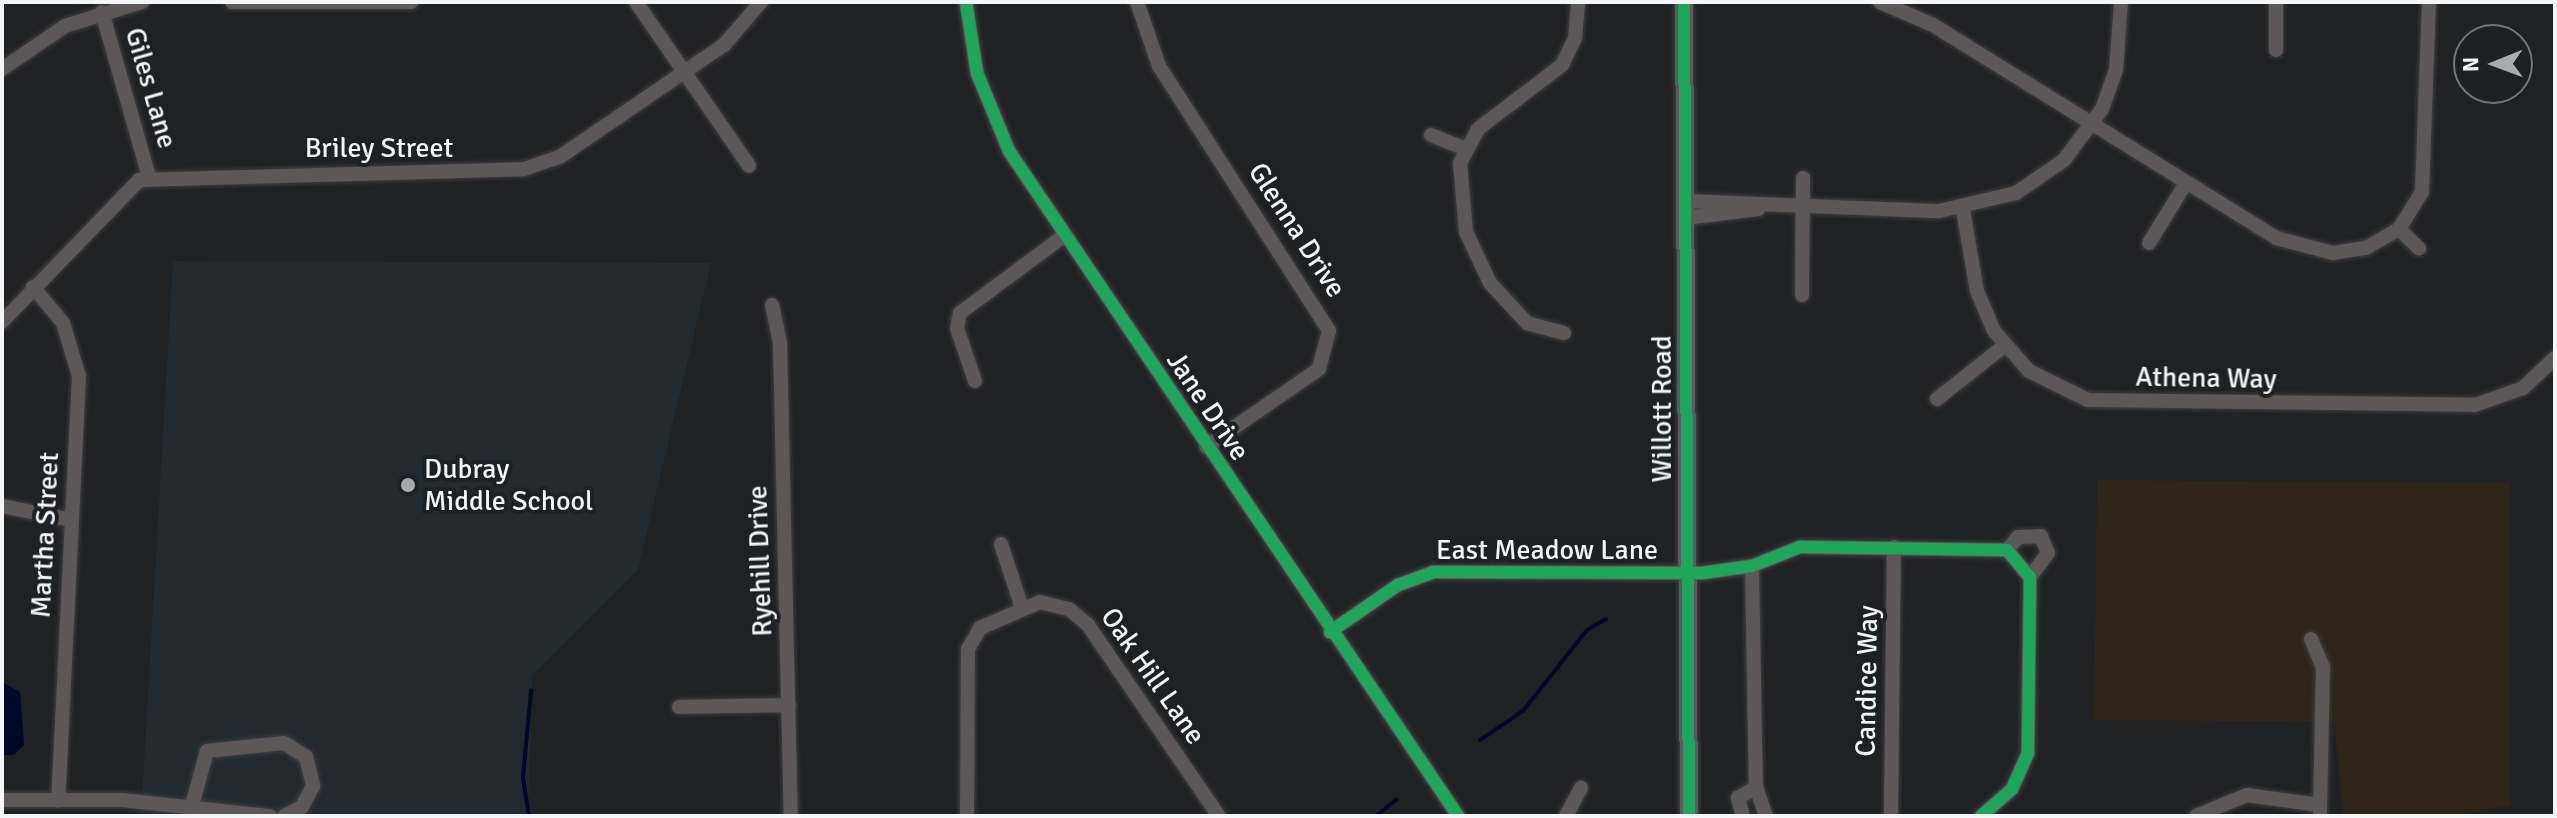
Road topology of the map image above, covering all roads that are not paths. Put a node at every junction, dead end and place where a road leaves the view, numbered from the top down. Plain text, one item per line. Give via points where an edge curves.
1 (142, 2) edge
2 (232, 2) edge
3 (411, 2) edge
4 (636, 2) edge
5 (761, 2) edge
6 (966, 2) edge
7 (1137, 2) edge
8 (1578, 2) edge
9 (1684, 2) edge
10 (1880, 2) edge
11 (2121, 2) edge
12 (2276, 2) edge
13 (2429, 2) edge
14 (1917, 8) edge
15 (102, 12) junction
16 (2276, 50) dead end
17 (2, 69) edge
18 (684, 73) junction
19 (2093, 125) junction
20 (1431, 135) dead end
21 (1465, 149) junction
22 (749, 166) dead end
23 (149, 177) junction
24 (1803, 178) dead end
25 (2186, 183) junction
26 (1685, 210) junction
27 (1803, 210) junction
28 (1963, 210) junction
29 (2399, 229) junction
30 (1065, 235) junction
31 (2149, 243) dead end
32 (2419, 248) dead end
33 (33, 287) junction
34 (1802, 295) dead end
35 (772, 305) dead end
36 (2, 322) edge
37 (1564, 333) dead end
38 (2004, 346) junction
39 (2555, 358) edge
40 (975, 381) dead end
41 (1937, 399) dead end
42 (1206, 447) junction
43 (2, 506) edge
44 (72, 520) junction
45 (1001, 544) dead end
46 (1894, 547) junction
47 (2007, 550) junction
48 (1752, 566) junction
49 (1686, 573) junction
50 (2030, 577) junction
51 (1022, 608) junction
52 (1330, 632) junction
53 (2311, 639) dead end
54 (789, 705) junction
55 (679, 707) dead end
56 (1756, 787) junction
57 (1581, 788) dead end
58 (2, 800) edge
59 (58, 800) junction
60 (192, 805) junction
61 (2322, 812) edge
62 (270, 816) edge
63 (284, 816) edge
64 (791, 816) edge
65 (967, 816) edge
66 (1219, 816) edge
67 (1458, 816) edge
68 (1566, 816) edge
69 (1689, 816) edge
70 (1743, 816) edge
71 (1766, 816) edge
72 (1891, 816) edge
73 (1981, 816) edge
74 (2196, 816) edge

1 - 15 street
2 - 3 street
4 - 18 street
5 - 18 street, Briley Street via 724,45
6 - 30 street, Jane Drive via 991,115
7 - 42 street, Glenna Drive via 1159,66 1329,331 1319,369
8 - 21 street via 1575,38 1562,65 1536,92 1489,120
9 - 26 main road, Willott Road
10 - 14 street
11 - 19 street via 2116,70
12 - 16 street
13 - 29 street via 2426,171 2415,210
14 - 19 street
15 - 17 street via 65,26
15 - 23 street, Giles Lane
18 - 22 street
18 - 23 street, Briley Street via 561,156 524,169
19 - 25 street
19 - 28 street via 2032,185
20 - 21 street
21 - 37 street via 1462,213 1485,273 1527,323
23 - 33 street, Briley Street via 117,195
24 - 27 street
25 - 29 street via 2305,250 2350,252
25 - 31 street
26 - 27 street
26 - 49 main road, Willott Road
27 - 28 street
27 - 34 street
28 - 38 street, Athena Way via 1977,291
29 - 32 street
30 - 40 street via 960,313 957,328
30 - 42 street, Jane Drive
33 - 36 street, Briley Street
33 - 44 street, Martha Street via 75,348
35 - 54 street, Ryehill Drive via 780,344
38 - 39 street, Athena Way via 2051,386 2131,404 2475,405 2523,388
38 - 41 street
42 - 52 street, Jane Drive
43 - 44 street
44 - 59 street, Martha Street
45 - 51 street
46 - 47 street, East Meadow Lane
46 - 48 street, East Meadow Lane via 1800,547
46 - 72 street, Candice Way
47 - 50 street
47 - 50 street via 2018,537 2041,536 2048,553
48 - 49 street, East Meadow Lane
48 - 56 street
49 - 52 street, East Meadow Lane via 1433,572 1398,585
49 - 69 main road, Willott Road
50 - 73 street via 2028,753 2012,789
51 - 65 street, Oak Hill Lane via 980,628 968,649
51 - 66 street, Oak Hill Lane via 1056,604 1078,615
52 - 67 street, Jane Drive
53 - 61 street via 2323,667
54 - 55 street
54 - 64 street, Ryehill Drive
56 - 70 street via 1738,798
56 - 71 street
57 - 68 street
58 - 59 street
59 - 60 street
60 - 62 street
60 - 63 street via 207,751 269,742 300,750 313,786 302,807
61 - 74 street via 2247,795

